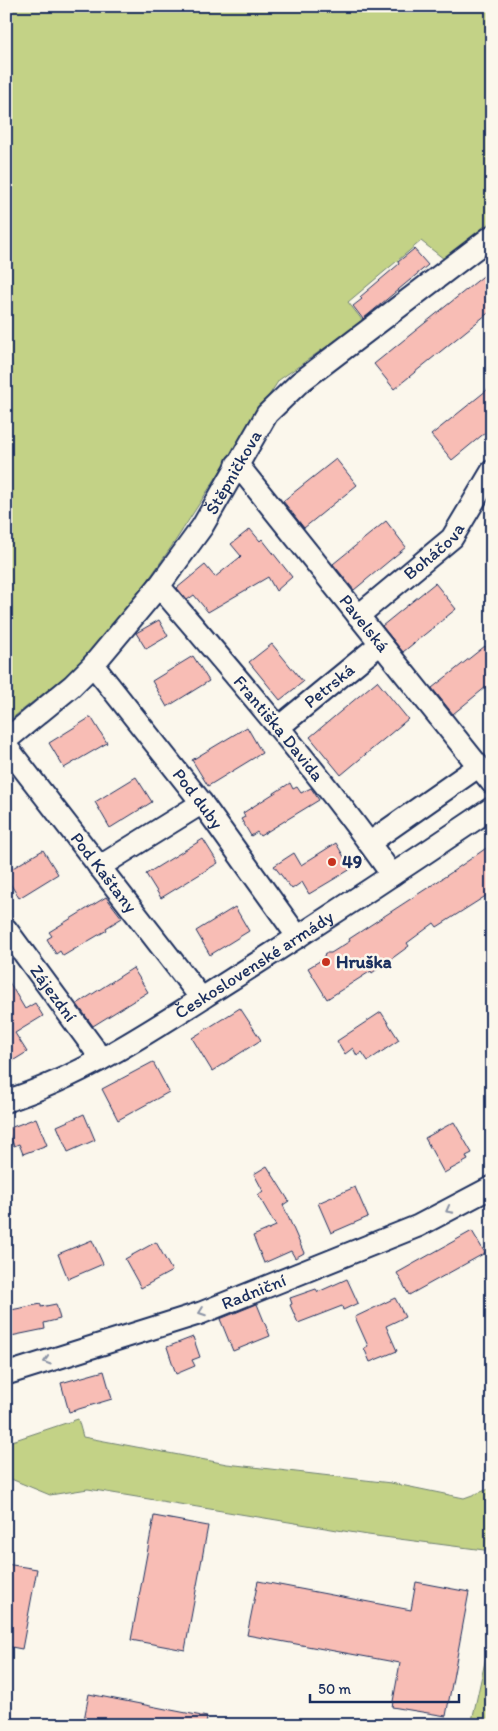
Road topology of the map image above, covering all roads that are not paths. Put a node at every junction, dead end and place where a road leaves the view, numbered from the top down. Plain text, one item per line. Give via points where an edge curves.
1 (492, 236) edge
2 (237, 464) junction
3 (492, 472) edge
4 (159, 586) junction
5 (358, 616) junction
6 (380, 644) junction
7 (93, 665) junction
8 (279, 727) junction
9 (6, 740) edge
10 (6, 746) edge
11 (478, 766) junction
12 (492, 783) edge
13 (202, 803) junction
14 (492, 808) edge
15 (369, 843) junction
16 (99, 867) junction
17 (392, 876) junction
18 (6, 929) edge
19 (298, 937) junction
20 (201, 998) junction
21 (100, 1060) junction
22 (6, 1101) edge
23 (492, 1187) edge
24 (6, 1374) edge

1 - 2 street, Štěpničkova via 299,383 267,414
2 - 4 street, Štěpničkova via 202,527
2 - 5 street, Pavelská
3 - 5 street, Boháčova via 452,538
4 - 7 street, Štěpničkova
4 - 8 street, Františka Davida
5 - 6 street, Pavelská
6 - 8 street, Petrská
6 - 11 street, Pavelská
7 - 9 street, Štěpničkova
7 - 13 street, Pod duby
8 - 15 street, Františka Davida
10 - 16 street, Pod Kaštany
11 - 12 street, Pavelská
11 - 15 street
13 - 16 street
13 - 19 street, Pod duby
14 - 17 street, Československé armády
15 - 17 street, Františka Davida
16 - 20 street, Pod Kaštany
17 - 19 street, Československé armády
18 - 21 street, Zájezdní
19 - 20 street, Československé armády
20 - 21 street, Československé armády
21 - 22 street, Československé armády
23 -> 24 street, Radniční via 418,1226 208,1310

